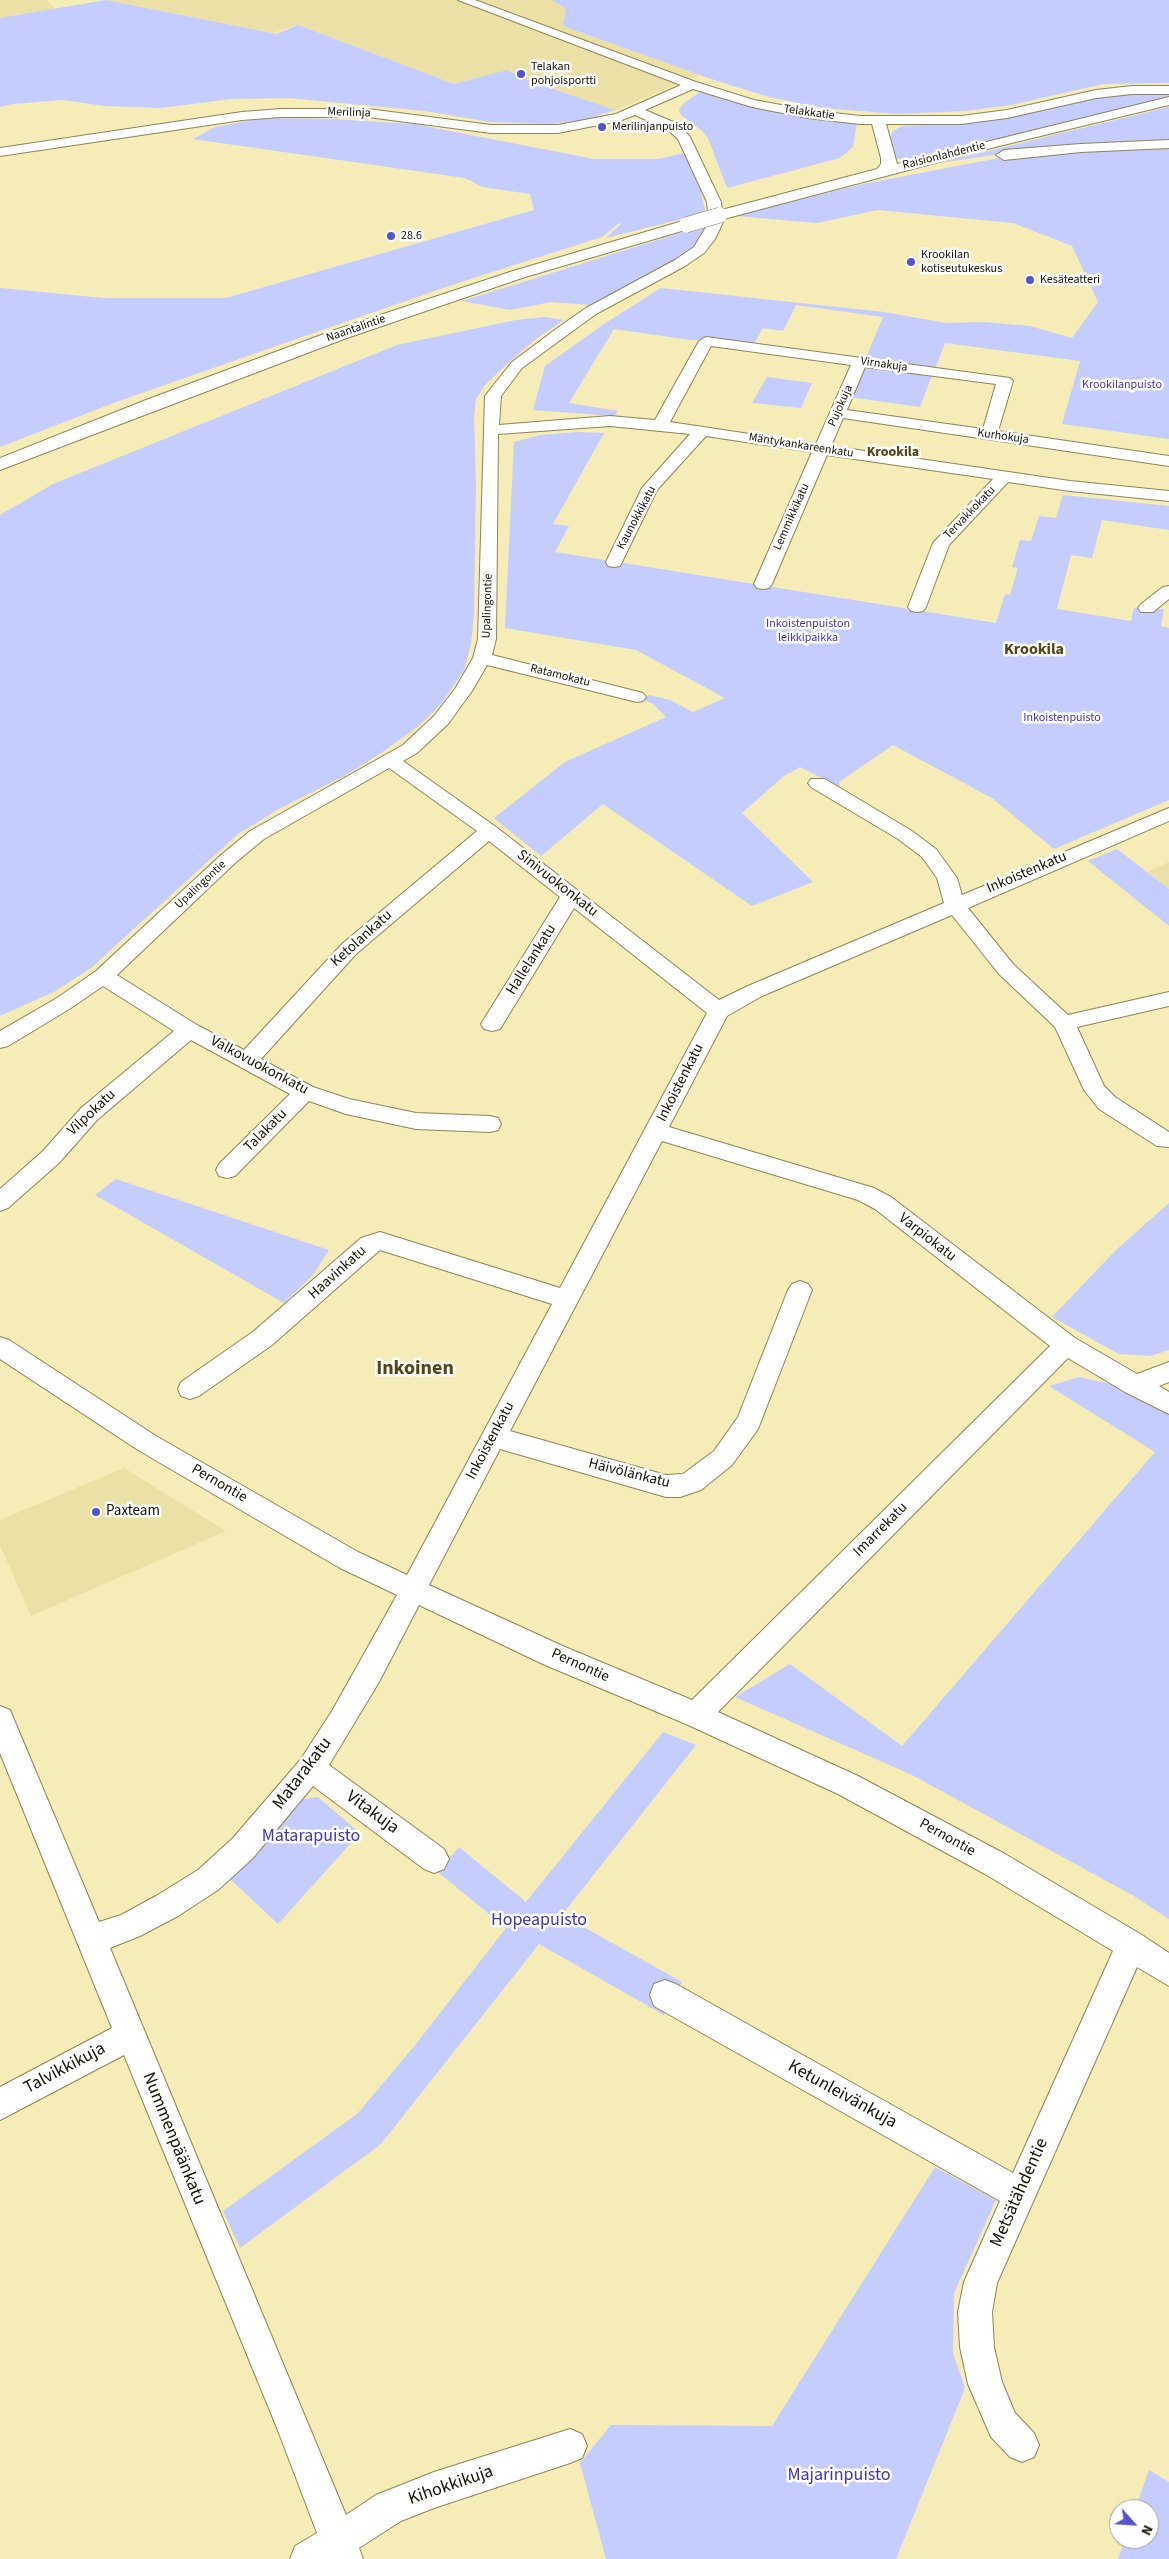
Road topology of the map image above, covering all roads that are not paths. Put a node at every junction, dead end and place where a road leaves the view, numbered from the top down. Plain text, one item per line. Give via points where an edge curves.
1 (464, 0) edge
2 (692, 85) junction
3 (1168, 98) edge
4 (637, 111) junction
5 (878, 120) junction
6 (1169, 144) edge
7 (0, 152) edge
8 (883, 171) junction
9 (813, 190) junction
10 (720, 215) joint
11 (860, 362) junction
12 (838, 413) junction
13 (660, 425) junction
14 (492, 430) junction
15 (83, 431) junction
16 (702, 431) junction
17 (989, 435) junction
18 (822, 450) junction
19 (1169, 461) edge
20 (0, 464) edge
21 (0, 476) edge
22 (1004, 476) junction
23 (1169, 496) edge
24 (614, 562) dead end
25 (763, 584) dead end
26 (1169, 591) edge
27 (917, 607) dead end
28 (1147, 608) dead end
29 (482, 658) junction
30 (637, 697) dead end
31 (391, 761) junction
32 (818, 783) dead end
33 (1169, 814) edge
34 (489, 831) junction
35 (571, 896) junction
36 (954, 904) junction
37 (102, 976) junction
38 (1169, 999) edge
39 (719, 1011) junction
40 (1064, 1023) junction
41 (492, 1024) dead end
42 (189, 1030) junction
43 (0, 1040) edge
44 (247, 1060) junction
45 (305, 1092) junction
46 (490, 1124) dead end
47 (656, 1131) junction
48 (1165, 1140) dead end
49 (227, 1170) dead end
50 (0, 1202) edge
51 (800, 1290) dead end
52 (565, 1299) junction
53 (1066, 1345) junction
54 (0, 1347) edge
55 (1169, 1372) edge
56 (1134, 1385) junction
57 (190, 1389) dead end
58 (1169, 1404) edge
59 (493, 1437) junction
60 (413, 1591) junction
61 (696, 1715) junction
62 (3, 1732) edge
63 (311, 1768) junction
64 (434, 1859) dead end
65 (91, 1940) junction
66 (1131, 1945) junction
67 (1169, 1971) edge
68 (665, 1996) dead end
69 (130, 2035) junction
70 (0, 2104) edge
71 (1019, 2194) junction
72 (1022, 2445) dead end
73 (570, 2446) dead end
74 (342, 2549) edge
75 (308, 2559) edge

1 - 2 street, Telakkatie
2 - 4 street, Merilinja
2 - 5 street, Telakkatie via 780,109
3 - 5 street, Telakkatie via 1132,90 969,119
3 - 8 main road, Raisionlahdentie
4 - 7 street, Merilinja via 585,126 525,131 368,113 281,113
4 - 14 street, Upalingontie via 673,127 684,137 714,202 714,229 703,246 690,257 591,311 517,365 493,396
5 - 8 main road via 890,158
6 - 9 main road via 1007,155
8 - 9 main road, Raisionlahdentie
9 - 10 main road, Raisionlahdentie
10 - 15 main road, Naantalintie, bridge via 538,268 380,321
11 - 12 street, Pujokuja
11 - 13 street, Virnakuja via 706,341
11 - 17 street, Virnakuja via 1005,381
12 - 17 street, Kurhokuja
12 - 18 street, Pujokuja
13 - 14 street, Mäntykankareenkatu via 600,422
13 - 16 street, Mäntykankareenkatu
14 - 29 street, Upalingontie via 488,612
15 - 20 main road, Naantalintie
15 - 21 main road
16 - 18 street, Mäntykankareenkatu
16 - 24 street, Kaunokkikatu via 650,488
17 - 19 street, Kurhokuja
18 - 22 street, Mäntykankareenkatu
18 - 25 street, Lemmikkikatu
22 - 23 street, Mäntykankareenkatu
22 - 27 street, Tervakkokatu via 941,543
26 - 28 street
29 - 30 street, Ratamokatu
29 - 31 street, Upalingontie via 466,687 441,720 410,749
31 - 34 street, Sinivuokonkatu
31 - 37 street, Upalingontie via 257,836
32 - 36 street via 929,853 947,878
33 - 36 street, Inkoistenkatu
34 - 35 street, Sinivuokonkatu
34 - 44 street, Ketolankatu via 350,949
35 - 39 street, Sinivuokonkatu
35 - 41 street, Hallelankatu
36 - 39 street, Inkoistenkatu via 755,991
36 - 40 street via 1006,969
37 - 42 street, Valkovuokonkatu
37 - 43 street, Upalingontie via 64,1003
38 - 40 street
39 - 47 street, Inkoistenkatu
40 - 48 street via 1095,1090 1107,1103
42 - 44 street, Valkovuokonkatu
42 - 50 street, Vilpokatu via 89,1114 51,1157
44 - 45 street, Valkovuokonkatu
45 - 46 street, Valkovuokonkatu via 346,1106 416,1121
45 - 49 street, Talakatu
47 - 52 street, Inkoistenkatu
47 - 53 street, Varpiokatu via 866,1194
51 - 59 street, Häivölänkatu via 749,1422 723,1458 692,1482 666,1486
52 - 57 street, Haavinkatu via 380,1241 369,1244 263,1338
52 - 59 street, Inkoistenkatu
53 - 56 street, Varpiokatu
53 - 61 street, Imarrekatu
54 - 60 street, Pernontie via 147,1443 308,1538
55 - 56 street
56 - 58 street, Varpiokatu
59 - 60 street, Inkoistenkatu
60 - 61 street, Pernontie via 555,1656
60 - 63 street, Matarakatu via 342,1720
61 - 66 street, Pernontie via 848,1785 924,1825
62 - 65 street, Nummenpäänkatu
63 - 64 street, Vitakuja
63 - 65 street, Matarakatu via 243,1848 208,1880 129,1926
65 - 69 street, Nummenpäänkatu
66 - 67 street, Pernontie
66 - 71 street, Metsätähdentie
68 - 71 street, Ketunleivänkuja
69 - 70 street, Talvikkikuja
69 - 74 street, Nummenpäänkatu
71 - 72 street, Metsätähdentie via 981,2282 975,2312 985,2384 1003,2426
73 - 74 street, Kihokkikuja via 389,2508
74 - 75 street, Kihokkikuja

